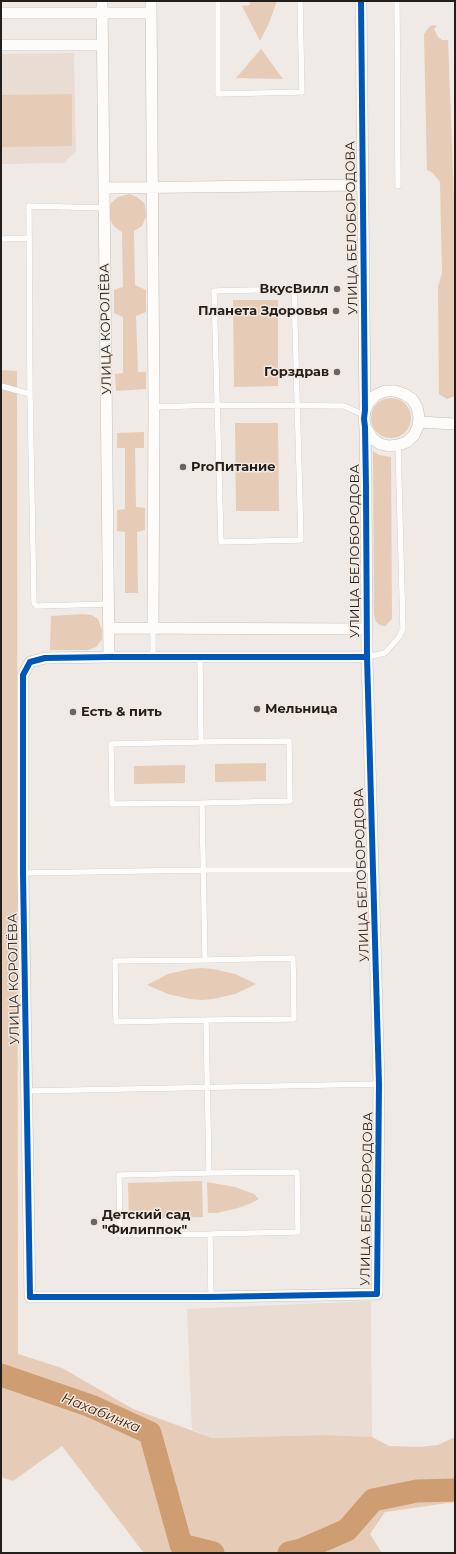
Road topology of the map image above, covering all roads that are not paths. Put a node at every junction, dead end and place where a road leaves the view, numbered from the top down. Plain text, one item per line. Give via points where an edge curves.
1 (102, 1) edge
2 (151, 1) edge
3 (218, 1) edge
4 (300, 1) edge
5 (361, 1) edge
6 (397, 1) edge
7 (1, 13) edge
8 (102, 13) junction
9 (151, 13) junction
10 (1, 45) edge
11 (103, 45) junction
12 (363, 185) junction
13 (398, 186) dead end
14 (104, 188) junction
15 (152, 188) junction
16 (104, 208) junction
17 (1, 238) edge
18 (30, 238) junction
19 (1, 386) edge
20 (30, 394) junction
21 (217, 405) junction
22 (297, 406) junction
23 (154, 407) junction
24 (364, 412) junction
25 (419, 422) junction
26 (455, 424) edge
27 (365, 427) junction
28 (398, 445) junction
29 (109, 604) junction
30 (109, 628) junction
31 (153, 628) junction
32 (367, 629) junction
33 (109, 657) junction
34 (153, 657) junction
35 (200, 657) junction
36 (367, 657) junction
37 (201, 742) junction
38 (202, 803) junction
39 (203, 870) junction
40 (372, 870) junction
41 (23, 873) junction
42 (205, 960) junction
43 (206, 1020) junction
44 (379, 1084) junction
45 (208, 1088) junction
46 (27, 1090) junction
47 (209, 1173) junction
48 (210, 1234) junction
49 (211, 1297) junction

1 - 8 street, УЛИЦА КОРОЛЁВА
2 - 9 street
3 - 4 lane via 218,94 302,92
5 - 12 street, УЛИЦА БЕЛОБОРОДОВА
6 - 13 lane
7 - 8 street
8 - 9 street
8 - 11 street, УЛИЦА КОРОЛЁВА
9 - 15 street
10 - 11 street
11 - 14 street, УЛИЦА КОРОЛЁВА
12 - 15 street
12 - 24 street, УЛИЦА БЕЛОБОРОДОВА
14 - 15 street
14 - 16 street, УЛИЦА КОРОЛЁВА
15 - 23 street
16 - 18 lane via 29,206
16 - 29 street, УЛИЦА КОРОЛЁВА
17 - 18 lane
18 - 20 lane
19 - 20 lane
20 - 29 lane via 34,603 36,606
21 - 22 lane
21 - 22 lane via 214,291 294,289
21 - 22 lane via 221,542 301,540
21 - 23 lane
22 - 24 lane via 344,406
23 - 31 street
24 - 25 street via 372,398 380,393 399,392 408,396 414,403
24 - 27 street, УЛИЦА БЕЛОБОРОДОВА
25 - 26 street
25 - 28 street via 410,439
27 - 28 street via 376,441 389,446
27 - 32 street, УЛИЦА БЕЛОБОРОДОВА
28 - 36 lane via 403,629 385,653
29 - 30 street, УЛИЦА КОРОЛЁВА
30 - 31 street
30 - 33 street, УЛИЦА КОРОЛЁВА
31 - 32 street
31 - 34 lane
32 - 36 street, УЛИЦА БЕЛОБОРОДОВА
33 - 34 street
33 - 41 street, УЛИЦА КОРОЛЁВА via 45,658 30,662 23,675
34 - 35 street
35 - 36 street
35 - 37 lane
36 - 40 street, УЛИЦА БЕЛОБОРОДОВА
37 - 38 lane via 289,741 290,801
37 - 38 lane via 110,744 112,804
38 - 39 lane
39 - 40 lane
39 - 41 lane
39 - 42 lane
40 - 44 street, УЛИЦА БЕЛОБОРОДОВА
41 - 46 street, УЛИЦА КОРОЛЁВА
42 - 43 lane via 293,958 294,1004 294,1019
42 - 43 lane via 115,962 115,969 116,1022
43 - 45 lane
44 - 45 lane
44 - 49 street, УЛИЦА БЕЛОБОРОДОВА via 377,1294
45 - 46 lane
45 - 47 lane
46 - 49 street, УЛИЦА КОРОЛЁВА via 30,1297
47 - 48 lane via 297,1172 298,1224 298,1232
47 - 48 lane via 119,1174 119,1182 120,1235
48 - 49 lane

